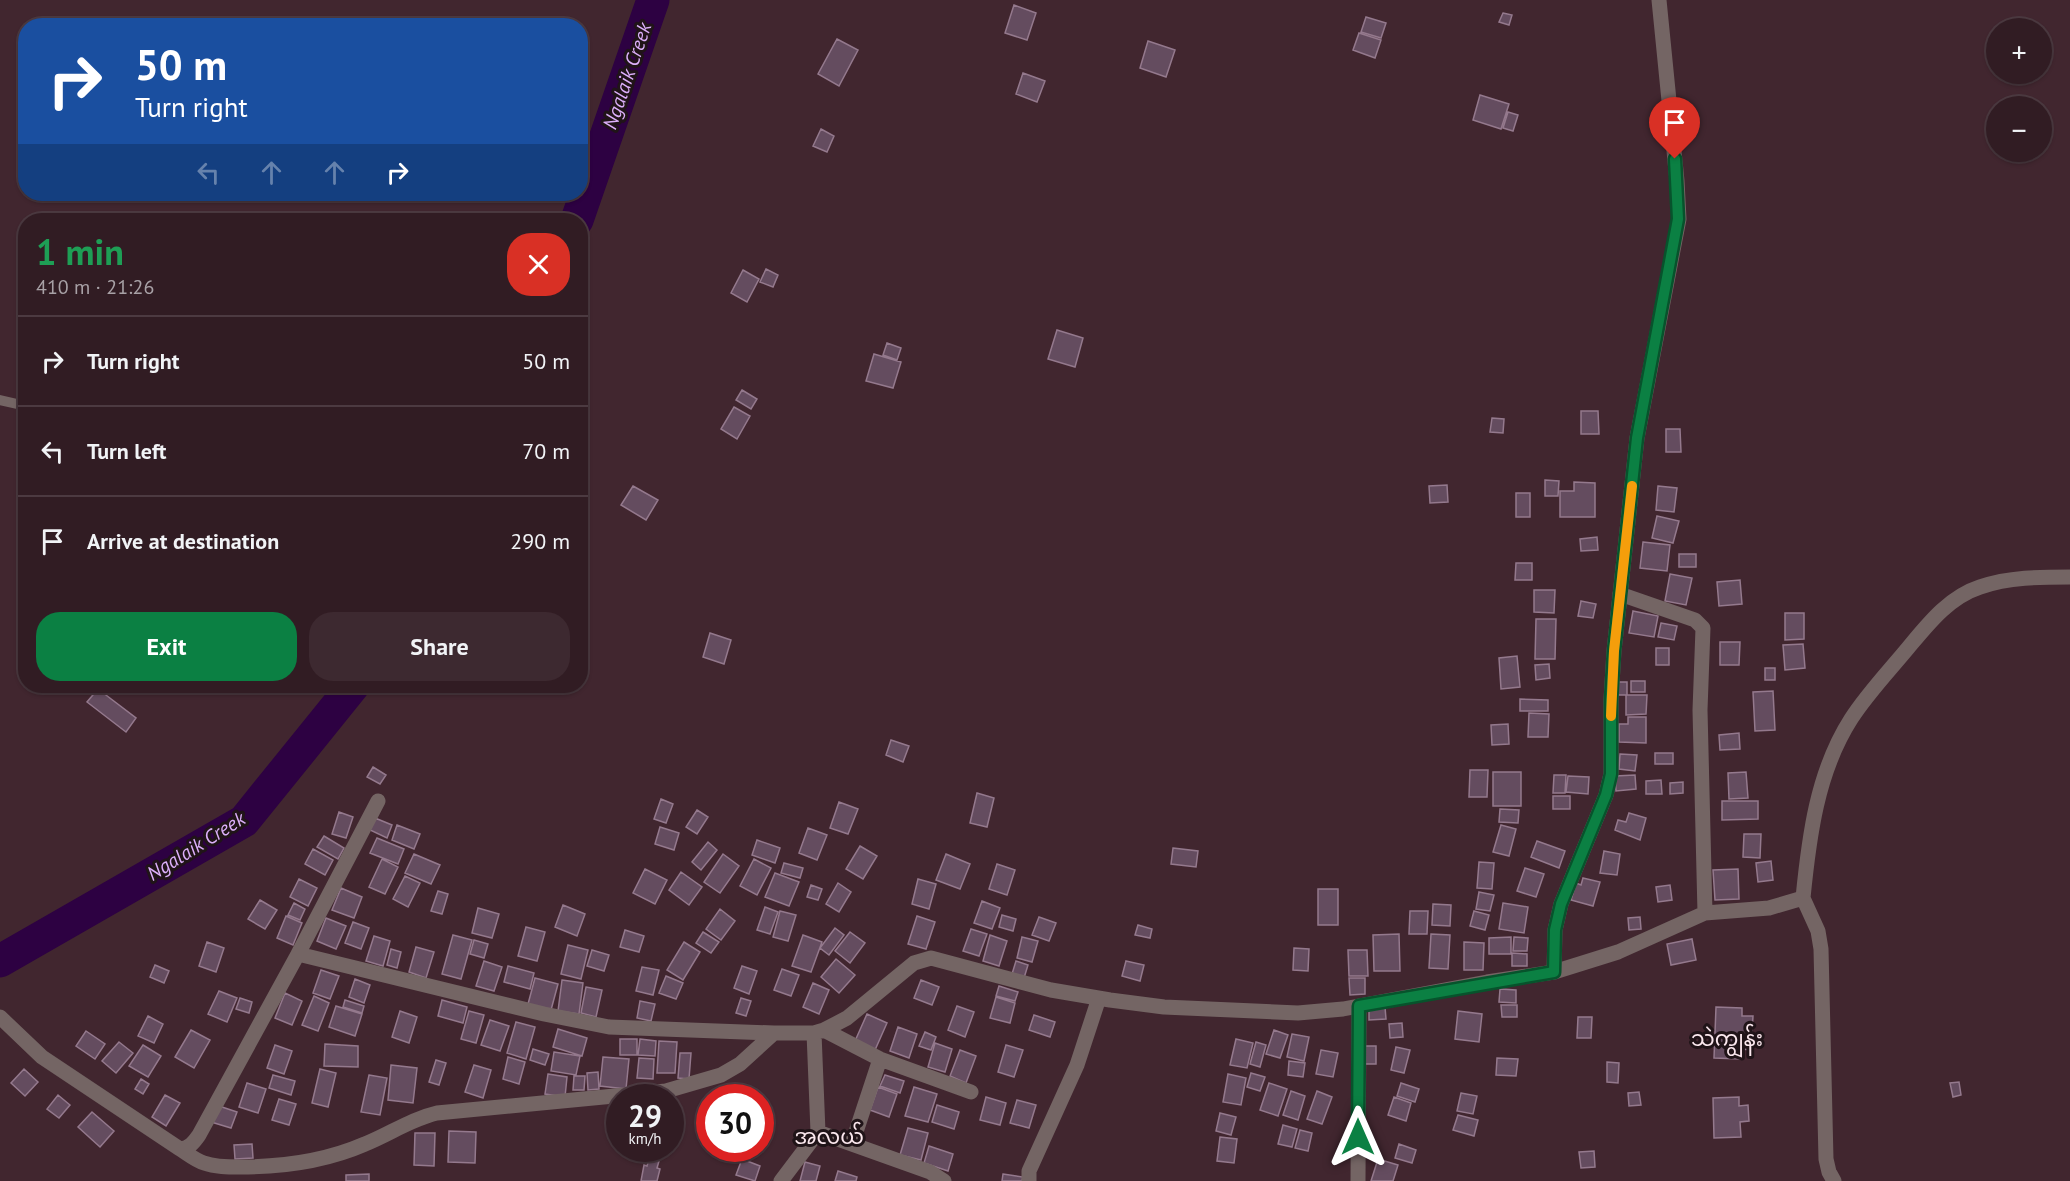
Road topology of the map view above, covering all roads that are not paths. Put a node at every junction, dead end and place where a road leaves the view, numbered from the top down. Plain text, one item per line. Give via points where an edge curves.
1 (1659, 0) edge
2 (0, 400) edge
3 (18, 404) edge
4 (2070, 578) edge
5 (1620, 594) junction
6 (378, 801) dead end
7 (1803, 898) junction
8 (1705, 913) junction
9 (298, 954) junction
10 (1554, 972) junction
11 (1099, 998) junction
12 (1359, 1006) junction
13 (0, 1017) edge
14 (819, 1031) junction
15 (774, 1033) junction
16 (880, 1059) junction
17 (971, 1092) dead end
18 (818, 1132) junction
19 (852, 1144) junction
20 (180, 1149) junction
21 (781, 1181) edge
22 (944, 1181) edge
23 (1029, 1181) edge
24 (1358, 1181) edge
25 (1834, 1181) edge

1 - 5 street via 1678,219 1637,438
2 - 3 lane
4 - 7 street via 2007,580 1978,588 1945,608 1892,667 1851,719 1830,761 1815,812
5 - 8 street via 1695,620 1703,628 1700,710
5 - 10 street via 1611,700 1611,774 1561,904 1555,930
6 - 9 street
7 - 8 street via 1769,908
7 - 25 street via 1821,949 1826,1159
8 - 10 street via 1618,952
9 - 15 street via 609,1027
9 - 20 street via 199,1135 192,1144
10 - 12 street
11 - 12 street via 1231,1011 1298,1013
11 - 14 street via 1051,990 931,958 914,963 847,1017
11 - 23 street via 1077,1065 1029,1171
12 - 24 street
13 - 20 street via 42,1057
14 - 15 street
14 - 16 street
14 - 18 street
15 - 20 street via 721,1076 666,1092 436,1113 340,1154 303,1163 224,1167 206,1164
16 - 17 street
16 - 19 street
18 - 19 street
18 - 21 street
19 - 22 street via 930,1172

